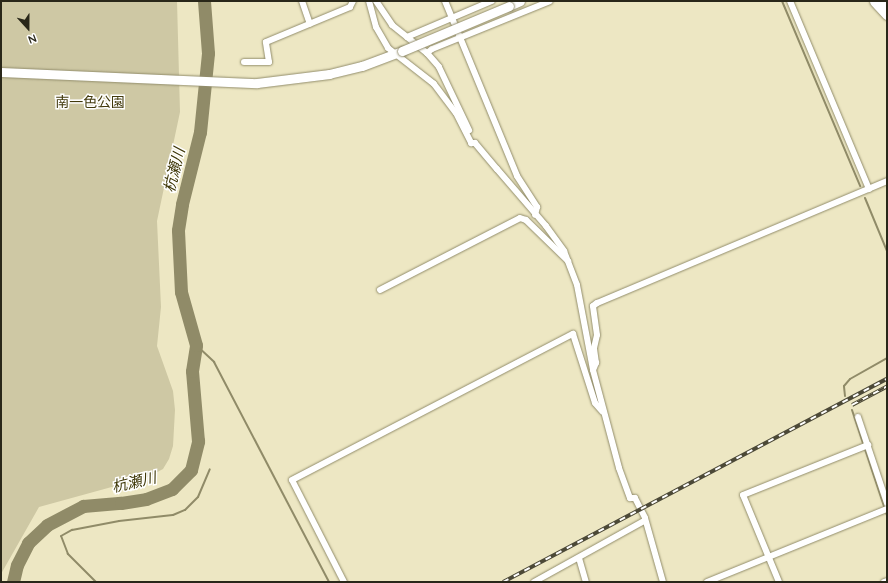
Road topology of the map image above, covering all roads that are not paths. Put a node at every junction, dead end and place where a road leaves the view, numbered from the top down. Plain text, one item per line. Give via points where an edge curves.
1 (302, 1) edge
2 (353, 1) edge
3 (369, 1) edge
4 (376, 1) edge
5 (445, 1) edge
6 (492, 1) edge
7 (520, 1) edge
8 (550, 1) edge
9 (790, 1) edge
10 (875, 1) edge
11 (887, 14) edge
12 (452, 18) junction
13 (310, 24) junction
14 (407, 37) junction
15 (460, 37) junction
16 (427, 53) junction
17 (390, 56) junction
18 (244, 62) dead end
19 (1, 72) edge
20 (475, 143) junction
21 (887, 181) edge
22 (869, 189) junction
23 (535, 215) junction
24 (568, 262) junction
25 (380, 290) dead end
26 (593, 370) junction
27 (602, 411) junction
28 (858, 417) dead end
29 (868, 445) junction
30 (887, 503) edge
31 (887, 509) edge
32 (644, 521) junction
33 (769, 556) junction
34 (579, 558) junction
35 (722, 579) edge
36 (887, 581) edge
37 (344, 582) edge
38 (534, 582) edge
39 (586, 582) edge
40 (663, 582) edge
41 (707, 582) edge
42 (779, 582) edge
43 (884, 582) edge

1 - 13 street
2 - 13 street via 350,8
3 - 17 street via 379,34
4 - 14 street via 392,26
5 - 12 street
6 - 12 street
7 - 17 street, bridge
8 - 15 street
9 - 22 street
10 - 11 highway
12 - 14 street
12 - 15 street
13 - 18 street via 266,42 269,62
14 - 16 street
15 - 16 street
15 - 23 street via 517,176 536,206
16 - 20 street via 445,76
17 - 19 street via 329,74 256,83
17 - 20 street via 434,84 456,113 470,143
20 - 23 street
21 - 22 street
22 - 26 street via 597,302 593,306 597,335 594,348 596,363
23 - 24 street via 558,241
24 - 25 street via 526,220 520,218
24 - 26 street via 576,285
26 - 27 street
27 - 32 street via 630,498 635,498
27 - 37 street via 594,403 573,334 292,480
28 - 29 street
29 - 30 street
29 - 33 street via 743,495
31 - 33 street
32 - 34 street
32 - 40 street via 660,564
33 - 35 street
33 - 42 street
34 - 38 street
34 - 39 street
35 - 41 street
36 - 43 street

